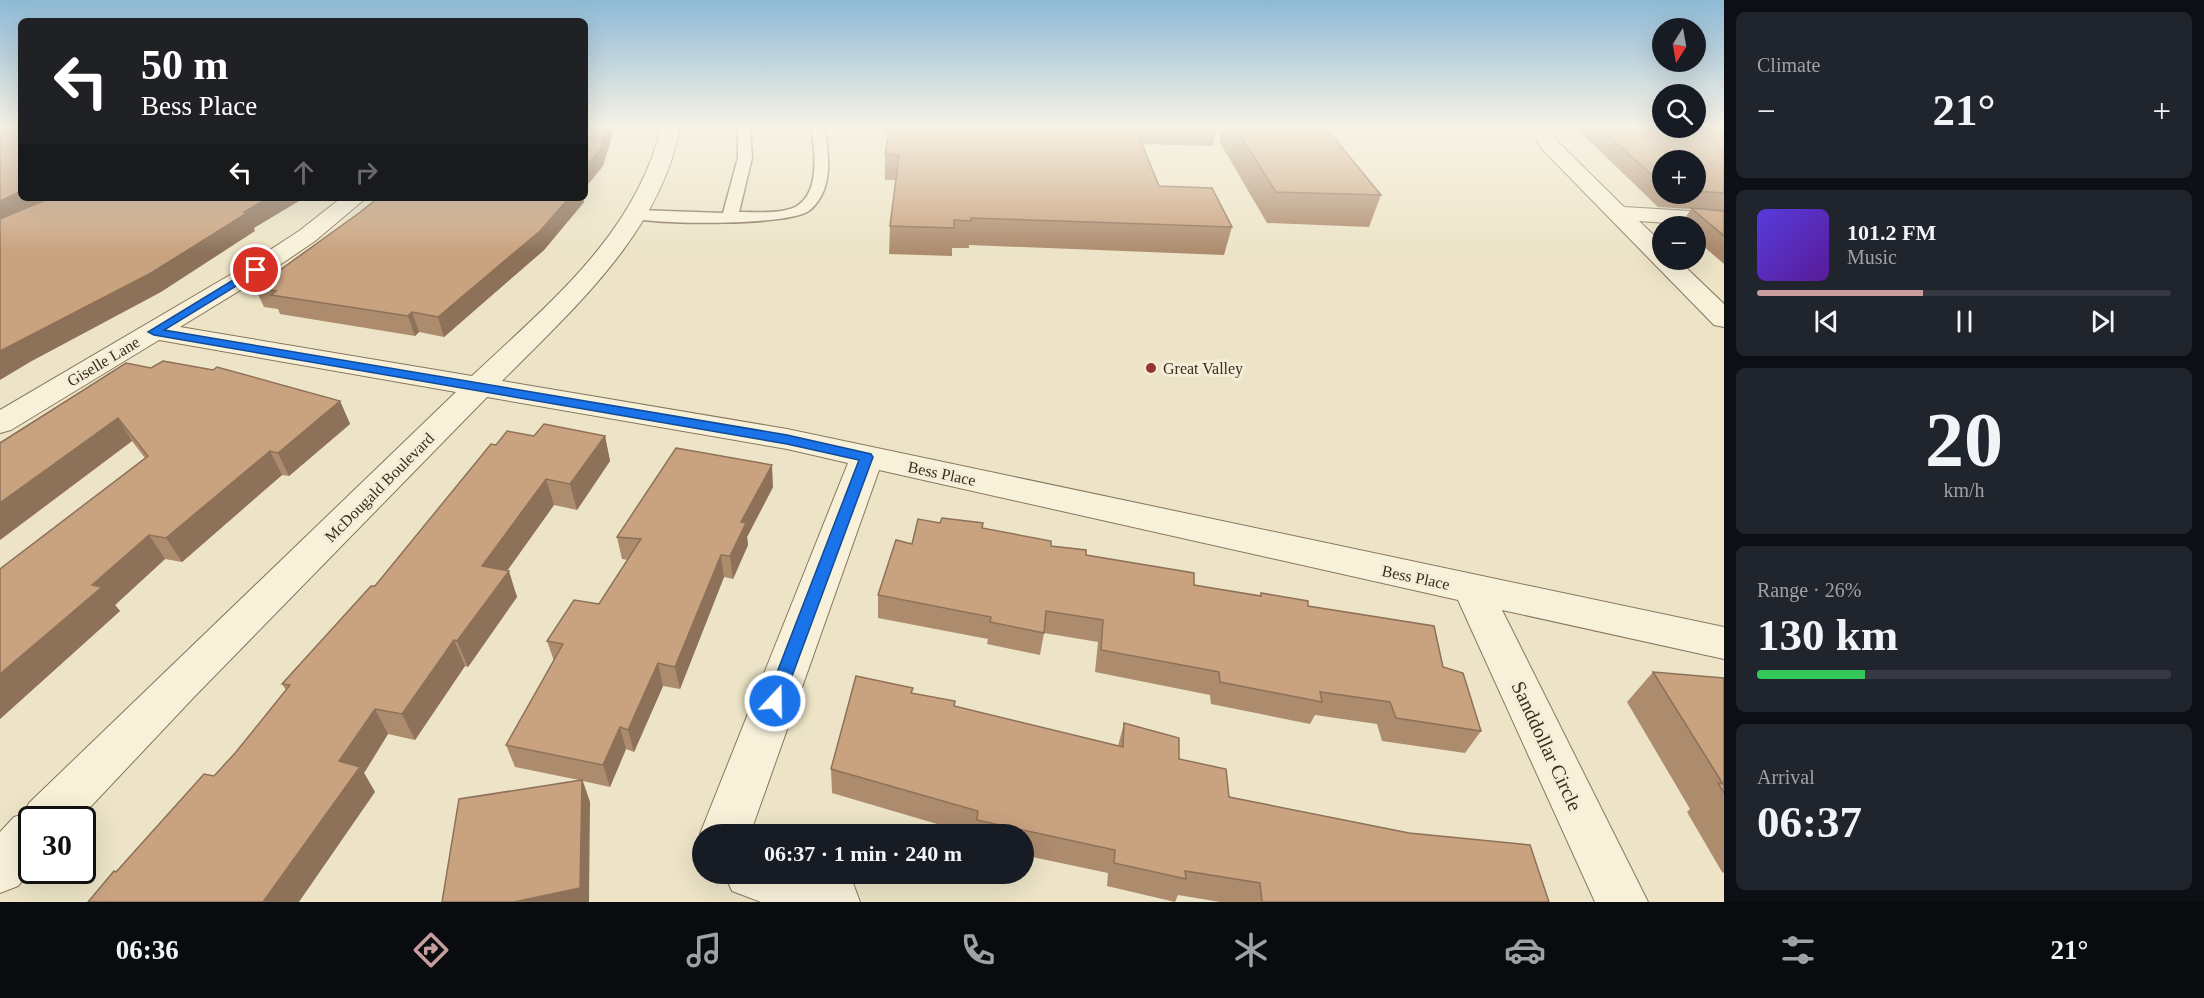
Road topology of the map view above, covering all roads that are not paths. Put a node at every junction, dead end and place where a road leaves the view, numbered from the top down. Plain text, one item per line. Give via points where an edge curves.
1 (660, 169) edge
2 (743, 169) edge
3 (819, 169) edge
4 (1573, 169) edge
5 (351, 201) edge
6 (1617, 213) junction
7 (637, 215) junction
8 (730, 217) junction
9 (1724, 220) edge
10 (1652, 247) edge
11 (1675, 270) edge
12 (1724, 319) edge
13 (154, 332) junction
14 (480, 387) junction
15 (0, 423) edge
16 (867, 457) junction
17 (1473, 590) junction
18 (1724, 643) edge
19 (59, 806) edge
20 (729, 824) edge
21 (18, 849) edge
22 (0, 868) edge
23 (782, 884) edge
24 (834, 902) edge
25 (1622, 902) edge

1 - 7 street, McDougald Boulevard
2 - 8 lane
3 - 8 lane via 816,195 802,211 755,218
4 - 6 street
5 - 13 street, Giselle Lane via 307,236
6 - 9 street
6 - 10 street
7 - 8 lane
7 - 14 street, McDougald Boulevard via 577,290
11 - 12 street
13 - 14 street, Bess Place
13 - 15 street, Giselle Lane
14 - 16 street, Bess Place via 787,439
14 - 19 street, McDougald Boulevard
16 - 17 street, Bess Place
16 - 20 street
17 - 18 street, Bess Place
17 - 25 street, Sanddollar Circle
21 - 22 street
23 - 24 street

